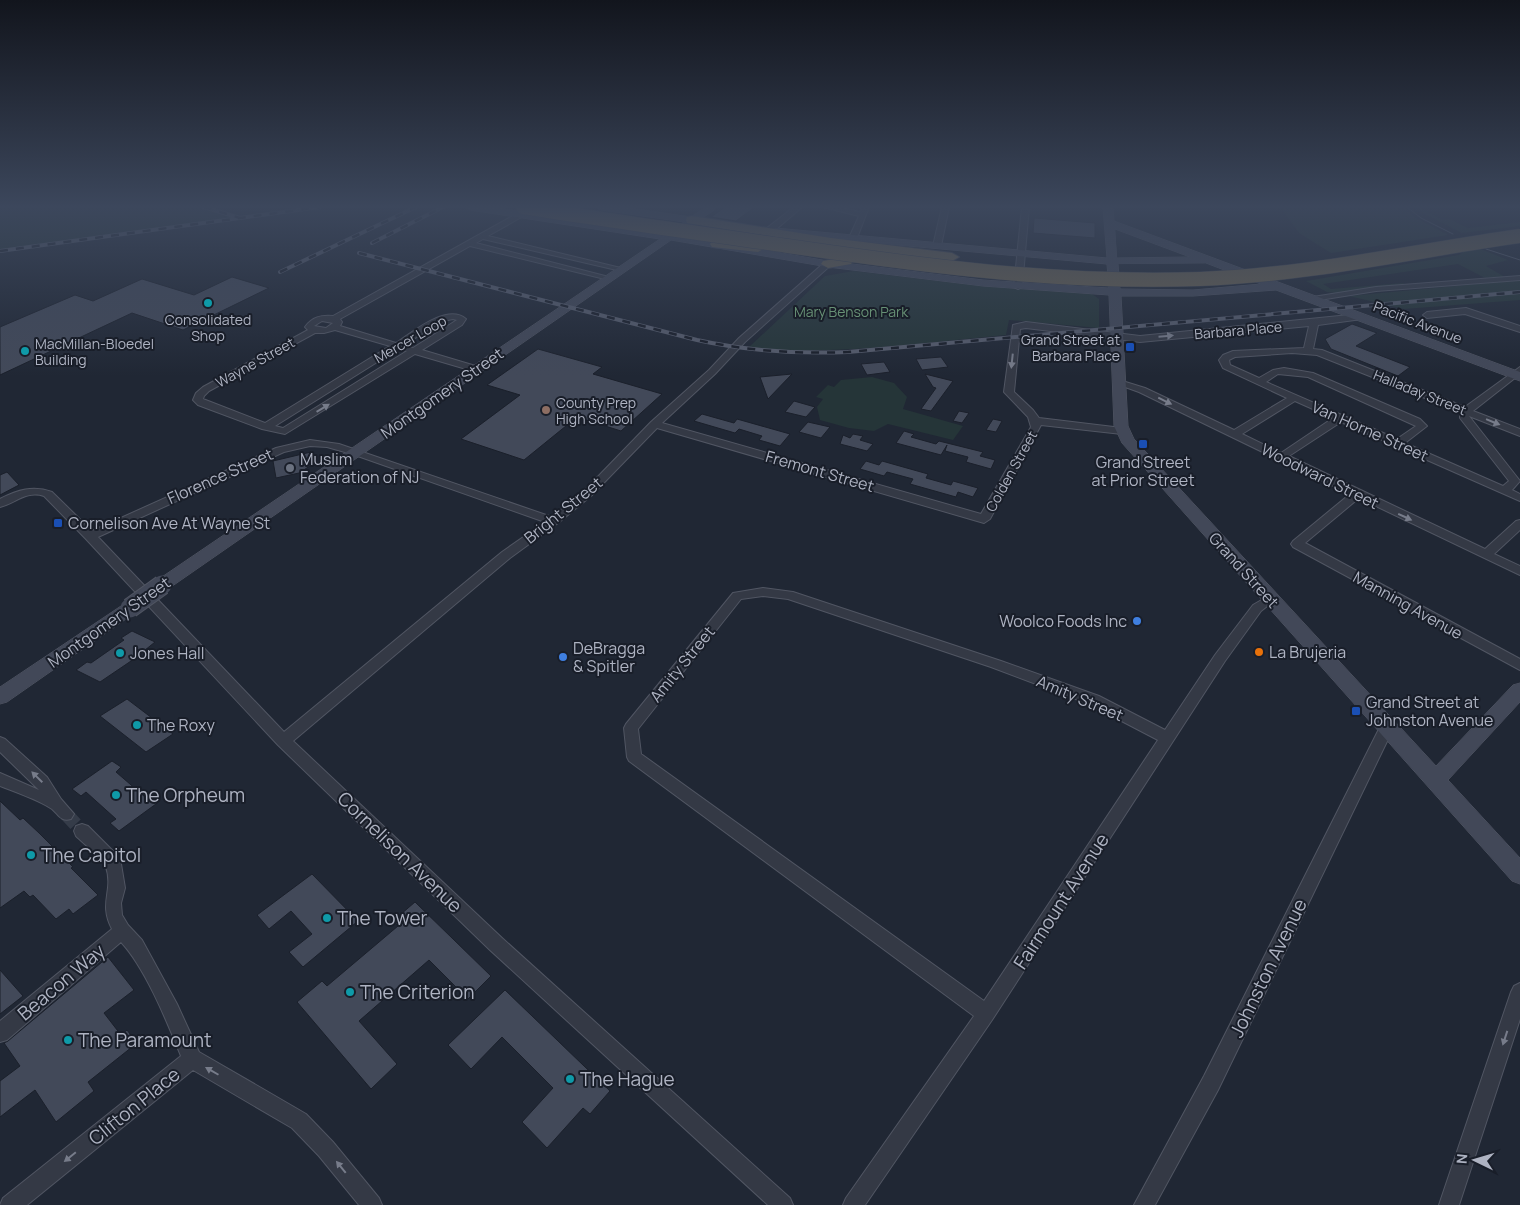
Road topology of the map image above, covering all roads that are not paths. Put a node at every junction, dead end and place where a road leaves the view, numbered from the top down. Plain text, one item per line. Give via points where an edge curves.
1 (436, 263) edge
2 (548, 263) edge
3 (596, 263) edge
4 (629, 263) edge
5 (824, 263) edge
6 (833, 263) edge
7 (865, 263) edge
8 (911, 263) edge
9 (963, 263) edge
10 (1021, 263) edge
11 (1037, 263) edge
12 (1112, 263) edge
13 (1217, 263) edge
14 (1291, 263) edge
15 (1319, 263) edge
16 (1336, 263) edge
17 (1363, 263) edge
18 (828, 264) junction
19 (621, 269) junction
20 (609, 278) junction
21 (1520, 278) edge
22 (1278, 286) junction
23 (1018, 287) junction
24 (1115, 292) junction
25 (1313, 299) junction
26 (1427, 315) dead end
27 (1359, 317) junction
28 (334, 323) junction
29 (1314, 323) junction
30 (1520, 329) edge
31 (1118, 336) junction
32 (397, 346) junction
33 (416, 351) junction
34 (1308, 351) junction
35 (1319, 352) joint
36 (1224, 360) joint
37 (476, 369) junction
38 (1518, 374) edge
39 (1259, 382) junction
40 (1120, 383) junction
41 (198, 397) joint
42 (1295, 397) junction
43 (1466, 411) junction
44 (1341, 417) junction
45 (1036, 421) junction
46 (655, 424) junction
47 (266, 426) junction
48 (1122, 431) junction
49 (1520, 433) edge
50 (1234, 434) junction
51 (1398, 443) junction
52 (356, 452) junction
53 (1280, 458) junction
54 (1504, 491) junction
55 (1357, 494) junction
56 (1520, 498) edge
57 (0, 504) edge
58 (984, 519) joint
59 (554, 521) junction
60 (1520, 524) edge
61 (90, 536) junction
62 (1486, 555) junction
63 (1520, 571) edge
64 (1270, 599) junction
65 (1520, 665) edge
66 (1520, 690) edge
67 (0, 697) edge
68 (1386, 727) junction
69 (1167, 738) junction
70 (283, 742) junction
71 (0, 744) edge
72 (0, 779) edge
73 (1435, 781) junction
74 (82, 831) tunnel mouth
75 (1520, 874) edge
76 (122, 931) junction
77 (1520, 992) edge
78 (986, 1014) junction
79 (0, 1033) edge
80 (192, 1059) junction
81 (10, 1205) edge
82 (372, 1205) edge
83 (783, 1205) edge
84 (853, 1205) edge
85 (1144, 1205) edge
86 (1449, 1205) edge

1 - 28 street, Wayne Street
2 - 20 street
3 - 19 street
4 - 19 main road, Montgomery Street
5 - 18 main road
6 - 18 highway
7 - 17 highway, bridge via 1076,283 1149,285 1289,277
8 - 16 highway, bridge via 1088,278 1182,279 1261,275
9 - 15 highway via 1073,273 1176,275
10 - 23 street
11 - 14 highway via 1212,268
12 - 24 main road
13 - 22 main road, Pacific Avenue
18 - 23 main road
18 - 46 street, Bright Street via 742,340
19 - 20 main road, Montgomery Street
20 - 37 main road, Montgomery Street
21 - 25 street via 1376,289
22 - 24 main road via 1193,292
22 - 25 main road, Pacific Avenue
23 - 24 main road
24 - 31 main road
25 - 27 main road, Pacific Avenue
26 - 30 street via 1466,311
27 - 29 street, Barbara Place
27 - 38 main road, Pacific Avenue
28 - 32 street
28 - 41 street, Wayne Street via 325,330 314,330 206,389
31 -> 29 street, Barbara Place via 1140,338
29 - 34 street
31 - 40 main road
31 -> 45 street, Colden Street via 1026,325 1016,327 1009,392
32 - 33 street
32 - 33 street, Mercer Loop via 443,318 461,318 459,323
32 - 47 street, Mercer Loop
33 - 37 street
47 -> 33 street, Mercer Loop via 285,431
34 - 35 street, Barbara Place
34 - 36 street, Barbara Place via 1233,354
35 - 43 street, Halladay Street
36 - 39 street, Van Horne Street via 1226,366
37 - 52 main road, Montgomery Street
38 - 43 street
39 - 42 street, Van Horne Street
39 - 51 street via 1276,372 1310,375 1422,426
40 - 48 main road
40 -> 50 street, Woodward Street via 1142,390
41 - 47 street, Mercer Loop via 201,403
42 - 44 street, Van Horne Street
42 - 50 street
43 -> 49 street, Halladay Street
43 - 54 street via 1464,416 1515,482
44 - 51 street, Van Horne Street
44 - 53 street
45 - 48 street
45 - 58 street, Colden Street via 1036,427
46 - 58 street, Fremont Street
46 - 59 street, Bright Street via 594,488
48 - 64 main road, Grand Street via 1135,451
50 - 53 street, Woodward Street
51 - 54 street, Van Horne Street
52 - 59 street, Florence Street
52 - 61 street, Florence Street via 327,443 298,444
52 - 67 main road, Montgomery Street, bridge
53 - 55 street, Woodward Street
54 - 56 street, Van Horne Street
55 -> 62 street, Woodward Street
55 - 65 street, Manning Avenue via 1297,544
57 - 61 street, Cornelison Avenue via 18,494 43,492
59 - 70 street, Bright Street via 506,555
60 - 62 street
61 - 70 street, Cornelison Avenue
62 - 63 street, Woodward Street
64 - 68 main road, Grand Street
64 - 69 street, Fairmount Avenue via 1257,608
66 - 73 main road
68 - 73 main road, Grand Street
68 - 85 street, Johnston Avenue via 1211,1084
69 - 78 street, Fairmount Avenue
69 - 78 street, Amity Street via 1094,700 1005,667 788,595 762,591 737,596 631,728 634,757
70 - 83 street, Cornelison Avenue via 496,944
72 -> 71 street via 61,809 42,780
73 - 75 main road, Grand Street
74 - 76 street via 114,863 117,888 114,916
76 - 79 street, Beacon Way
76 - 80 street via 136,946 171,1010
77 -> 86 street
78 - 84 street, Fairmount Avenue
80 -> 81 street, Clifton Place
82 -> 80 street, Clifton Place via 299,1121

